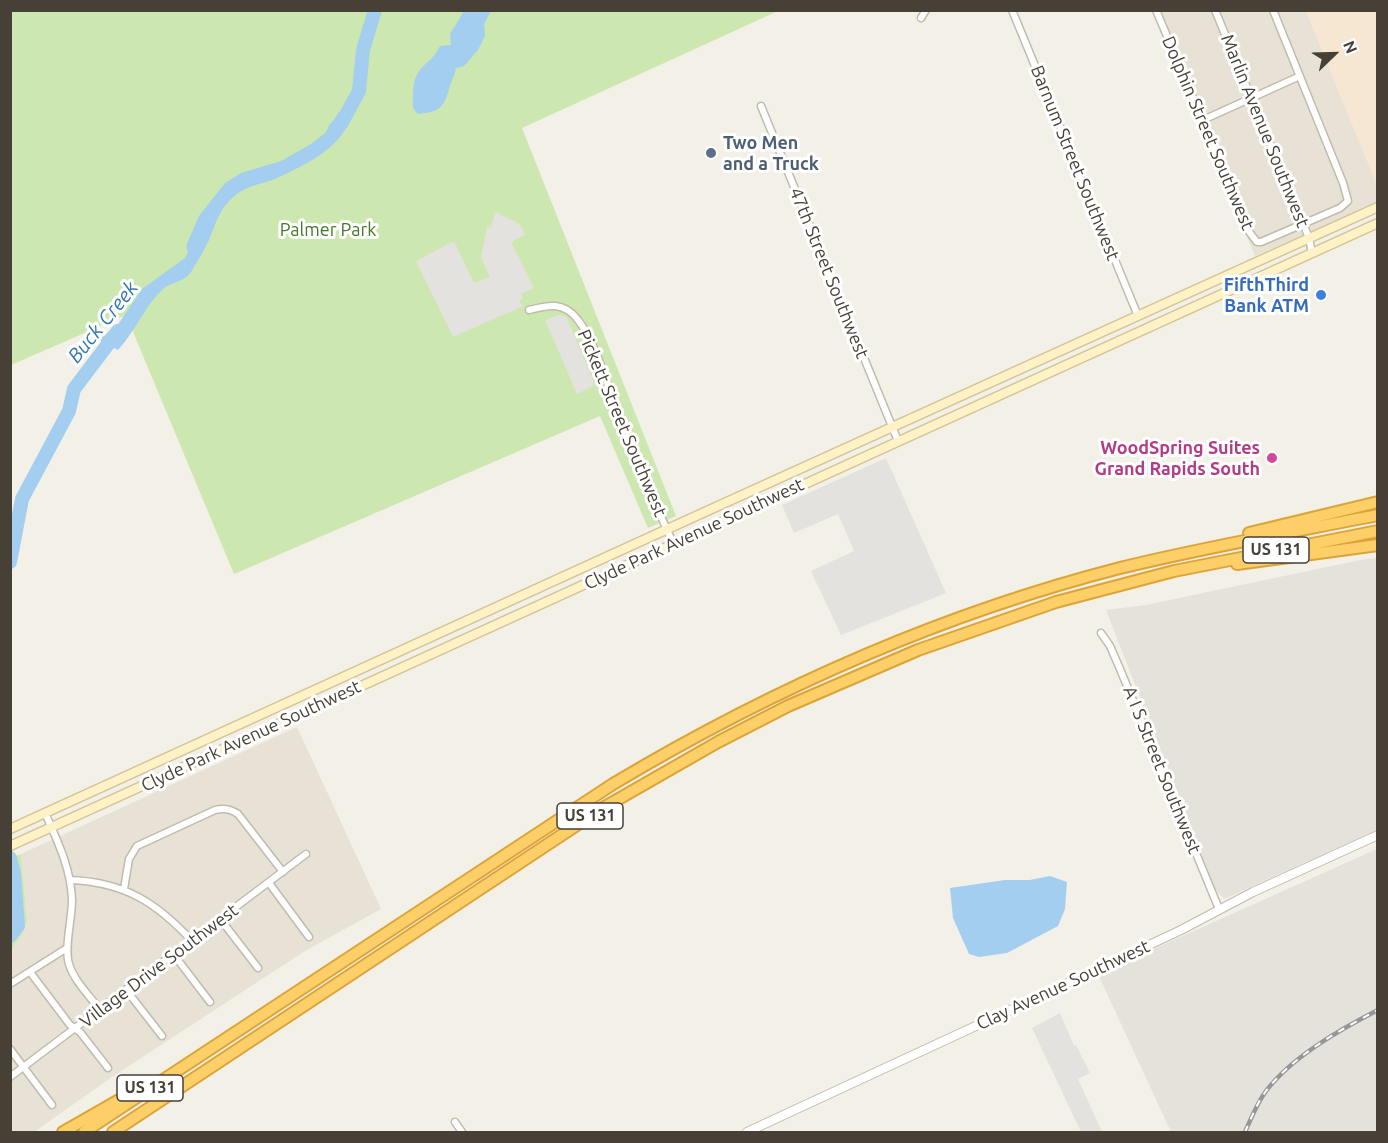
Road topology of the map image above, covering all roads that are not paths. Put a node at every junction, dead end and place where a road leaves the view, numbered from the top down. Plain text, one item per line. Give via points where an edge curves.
1 (926, 10) edge
2 (1012, 10) edge
3 (1156, 10) edge
4 (1215, 10) edge
5 (1273, 10) edge
6 (921, 18) dead end
7 (1300, 76) junction
8 (1251, 98) junction
9 (761, 106) dead end
10 (1203, 120) junction
11 (1377, 207) edge
12 (1377, 223) edge
13 (1303, 224) junction
14 (1309, 238) junction
15 (1312, 253) junction
16 (529, 310) dead end
17 (1138, 316) junction
18 (1048, 356) junction
19 (1026, 383) junction
20 (892, 427) junction
21 (898, 441) junction
22 (1377, 502) edge
23 (1377, 515) edge
24 (666, 529) junction
25 (1377, 531) edge
26 (673, 543) junction
27 (1377, 545) edge
28 (600, 560) junction
29 (1121, 568) junction
30 (1174, 571) junction
31 (606, 574) junction
32 (1101, 633) dead end
33 (418, 643) junction
34 (424, 657) junction
35 (239, 725) junction
36 (245, 738) junction
37 (45, 813) junction
38 (51, 828) junction
39 (10, 829) edge
40 (1377, 835) edge
41 (10, 846) edge
42 (306, 854) dead end
43 (283, 872) junction
44 (70, 880) junction
45 (269, 883) junction
46 (124, 889) junction
47 (1218, 909) junction
48 (221, 920) junction
49 (309, 937) dead end
50 (192, 941) junction
51 (67, 948) junction
52 (174, 955) junction
53 (258, 968) dead end
54 (30, 972) junction
55 (10, 984) edge
56 (127, 991) junction
57 (210, 1002) dead end
58 (100, 1010) junction
59 (76, 1029) junction
60 (162, 1036) dead end
61 (217, 1044) junction
62 (10, 1049) edge
63 (24, 1067) junction
64 (108, 1068) dead end
65 (10, 1077) edge
66 (52, 1105) dead end
67 (455, 1122) dead end
68 (63, 1132) edge
69 (84, 1132) edge
70 (115, 1132) edge
71 (462, 1132) edge
72 (747, 1132) edge

1 - 6 street
2 - 17 street, Barnum Street Southwest
3 - 10 street, Dolphin Street Southwest
4 - 8 street, Marlin Avenue Southwest
5 - 7 street
7 - 8 street
7 - 13 street via 1348,201
8 - 10 street
8 - 13 street, Marlin Avenue Southwest
9 - 20 street, 47th Street Southwest
10 - 13 street, Dolphin Street Southwest via 1254,240 1261,242
11 - 14 main road, Clyde Park Avenue Southwest
12 - 15 main road, Clyde Park Avenue Southwest
13 - 14 street, Marlin Avenue Southwest
14 - 15 street, Marlin Avenue Southwest
14 - 17 main road, Clyde Park Avenue Southwest
15 - 19 main road, Clyde Park Avenue Southwest
16 - 24 street, Pickett Street Southwest via 550,304 578,320
17 - 18 main road, Clyde Park Avenue Southwest
18 - 19 main road via 1050,366
18 - 20 main road, Clyde Park Avenue Southwest
19 - 21 main road, Clyde Park Avenue Southwest
20 - 21 street, 47th Street Southwest
20 - 24 main road, Clyde Park Avenue Southwest
21 - 26 main road, Clyde Park Avenue Southwest
22 - 29 highway
23 - 29 highway, US 131
24 - 26 street, Pickett Street Southwest
24 - 28 main road, Clyde Park Avenue Southwest
25 - 30 highway, US 131
26 - 31 main road, Clyde Park Avenue Southwest
27 - 30 highway
28 - 31 main road
28 - 33 main road, Clyde Park Avenue Southwest
29 - 61 highway, US 131 via 909,637 720,723 594,796
30 - 70 highway, US 131 via 1056,602 918,650 825,689 728,737 601,809
31 - 34 main road, Clyde Park Avenue Southwest
32 - 47 street, A I S Street Southwest via 1120,669
33 - 34 main road
33 - 35 main road, Clyde Park Avenue Southwest
34 - 36 main road, Clyde Park Avenue Southwest
35 - 36 main road
35 - 37 main road, Clyde Park Avenue Southwest
36 - 38 main road, Clyde Park Avenue Southwest
37 - 38 street
37 - 39 main road, Clyde Park Avenue Southwest
38 - 41 main road, Clyde Park Avenue Southwest
38 - 44 street
40 - 47 street, Clay Avenue Southwest
42 - 43 street, Village Drive Southwest
43 - 45 street, Village Drive Southwest
43 - 46 street via 238,814 222,808 137,846 129,859
44 - 46 street
44 - 51 street via 72,919
45 - 48 street, Village Drive Southwest
45 - 49 street
46 - 50 street via 166,914
47 - 72 street, Clay Avenue Southwest via 1147,946
48 - 50 street, Village Drive Southwest
48 - 53 street
50 - 52 street, Village Drive Southwest
51 - 54 street
51 - 58 street via 72,972
52 - 56 street, Village Drive Southwest
52 - 57 street
54 - 55 street
54 - 59 street
56 - 58 street, Village Drive Southwest
56 - 60 street
58 - 59 street, Village Drive Southwest
59 - 63 street, Village Drive Southwest
59 - 64 street
61 - 68 highway
61 - 69 highway, US 131
62 - 63 street
63 - 65 street, Village Drive Southwest
63 - 66 street
67 - 71 street

